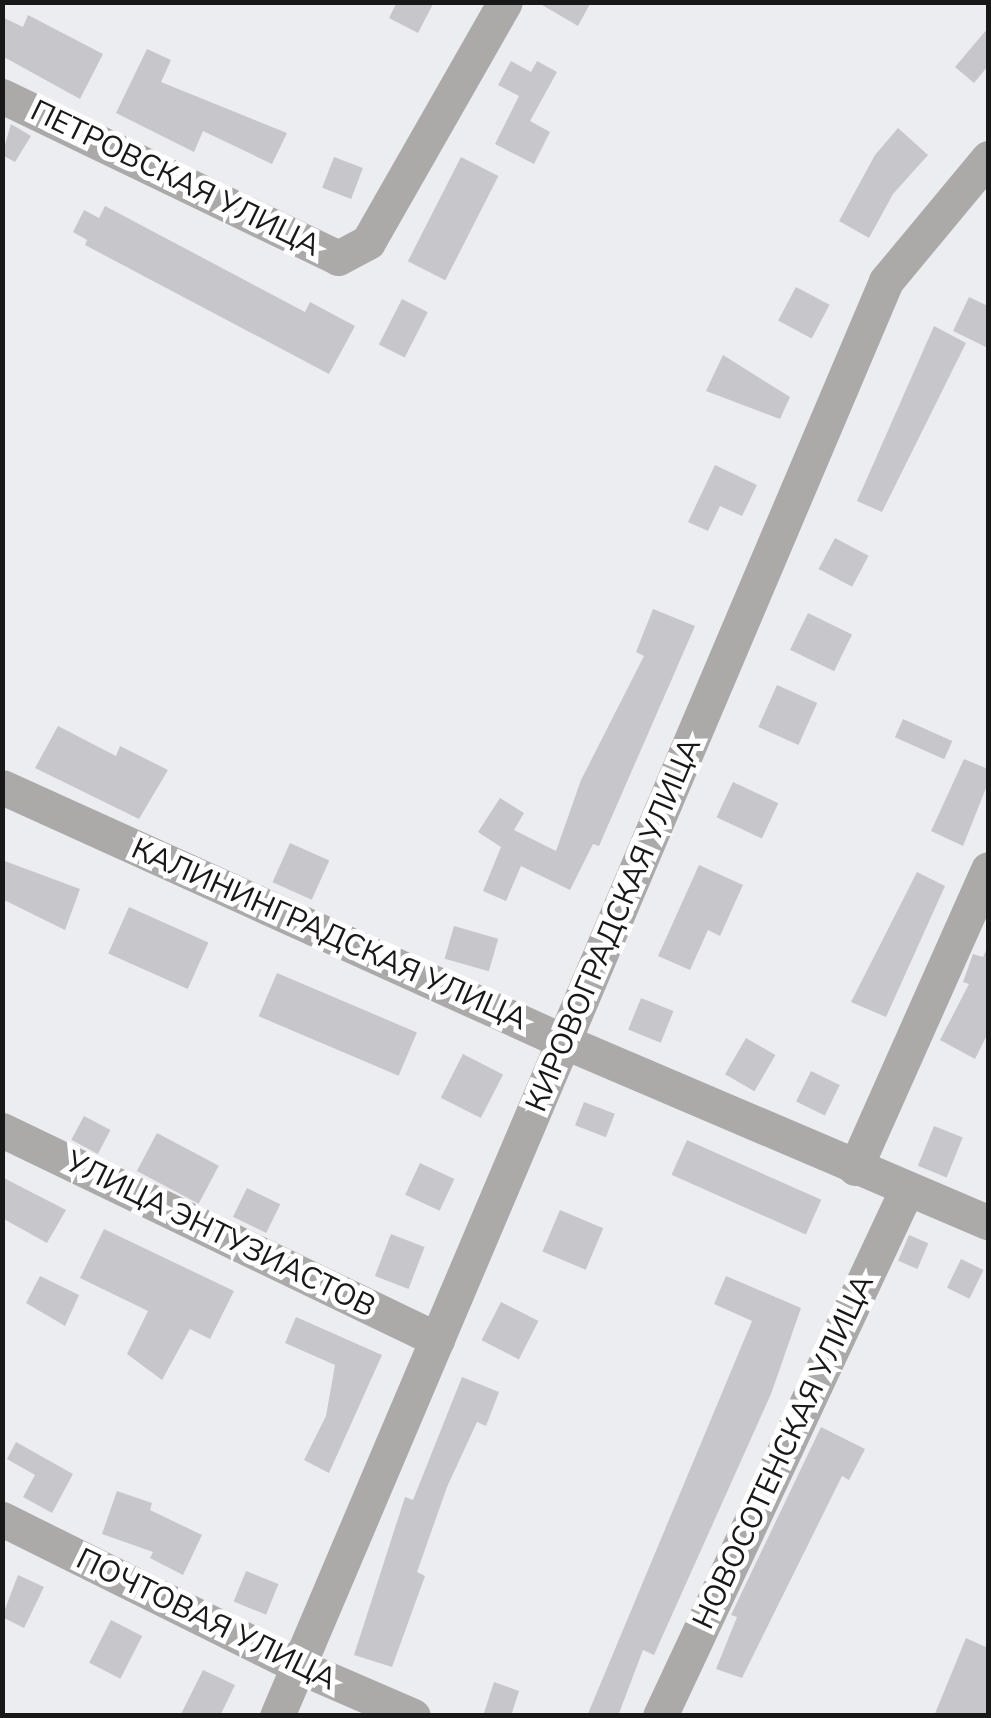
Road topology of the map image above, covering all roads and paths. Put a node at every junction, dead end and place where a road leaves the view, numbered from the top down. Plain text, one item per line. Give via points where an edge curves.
1 (504, 2) edge
2 (2, 96) edge
3 (988, 158) edge
4 (2, 787) edge
5 (988, 869) edge
6 (565, 1042) junction
7 (2, 1130) edge
8 (854, 1168) junction
9 (907, 1189) junction
10 (988, 1222) edge
11 (437, 1340) junction
12 (2, 1518) edge
13 (300, 1667) junction
14 (277, 1716) edge
15 (413, 1716) edge
16 (660, 1716) edge

1 - 2 street, ПЕТРОВСКАЯ УЛИЦА via 368,242 338,258
3 - 6 street, КИРОВОГРАДСКАЯ УЛИЦА via 886,281
4 - 6 street, КАЛИНИНГРАДСКАЯ УЛИЦА
5 - 8 street
6 - 8 street, КАЛИНИНГРАДСКАЯ УЛИЦА
6 - 11 street, КИРОВОГРАДСКАЯ УЛИЦА
7 - 11 street, УЛИЦА ЭНТУЗИАСТОВ
8 - 9 street, КАЛИНИНГРАДСКАЯ УЛИЦА
9 - 10 street, КАЛИНИНГРАДСКАЯ УЛИЦА
9 - 16 street, НОВОСОТЕНСКАЯ УЛИЦА
11 - 13 street, КИРОВОГРАДСКАЯ УЛИЦА
12 - 13 street, ПОЧТОВАЯ УЛИЦА
13 - 14 street, КИРОВОГРАДСКАЯ УЛИЦА
13 - 15 street, ПОЧТОВАЯ УЛИЦА

